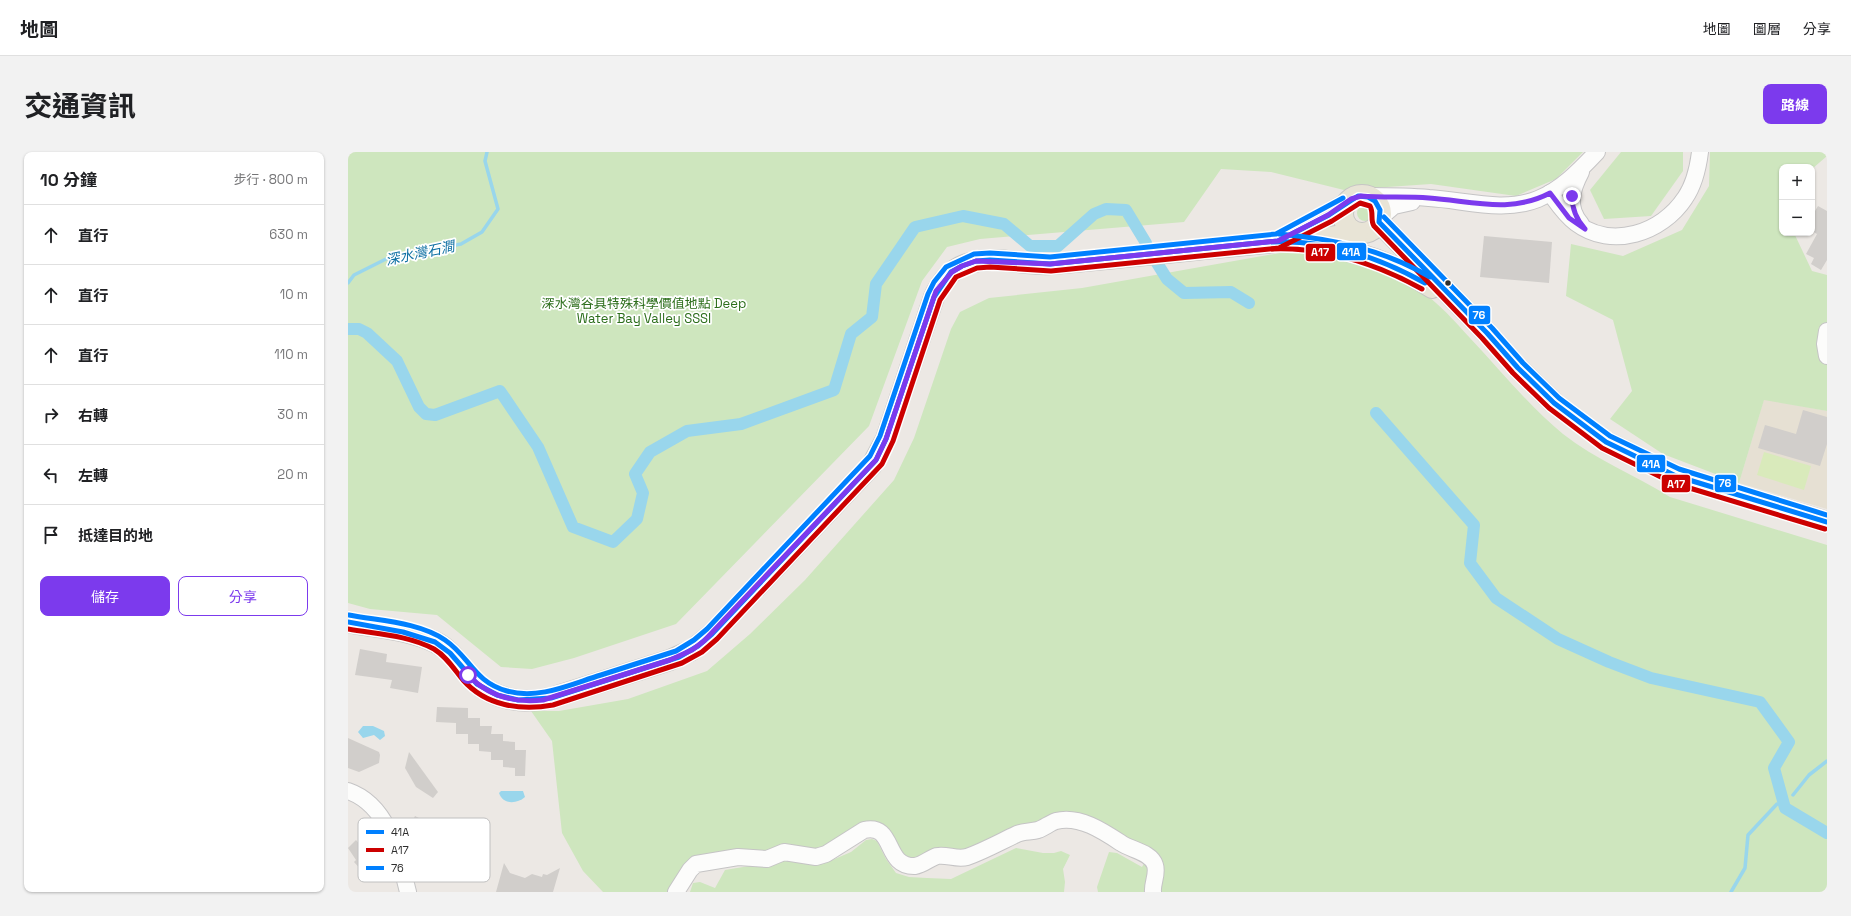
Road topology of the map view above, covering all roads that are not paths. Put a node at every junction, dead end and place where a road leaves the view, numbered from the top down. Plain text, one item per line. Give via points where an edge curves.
1 (1598, 152) edge
2 (1700, 152) edge
3 (1583, 167) junction
4 (1550, 193) junction
5 (1365, 196) junction
6 (1429, 198) junction
7 (1346, 204) junction
8 (1370, 226) junction
9 (1585, 229) junction
10 (1278, 241) junction
11 (1462, 308) junction
12 (1827, 331) edge
13 (1827, 356) edge
14 (1827, 522) edge
15 (348, 622) edge
16 (348, 791) edge
17 (380, 818) edge
18 (405, 882) edge
19 (408, 892) edge
20 (676, 892) edge
21 (1153, 892) edge

1 - 3 street
2 - 9 street via 1695,177 1686,197 1673,213 1659,224 1642,232 1623,236 1604,235
3 - 4 street via 1570,180
3 - 9 street via 1572,190 1572,203 1578,221
4 - 6 street via 1528,203 1506,206
4 - 9 street via 1569,218
5 - 6 street
5 - 7 main road via 1354,197
5 - 8 main road via 1372,199 1380,210
6 - 8 street via 1394,206
7 - 8 main road via 1343,211 1344,222 1351,230
7 - 10 main road
8 - 10 main road via 1330,238
8 - 11 main road via 1423,268
10 - 11 main road via 1342,248 1370,257 1424,282
10 - 15 main road via 1050,264 984,260 969,263 952,272 934,297 886,439 872,465 712,634 692,650 674,658 551,698 536,701 520,700 503,697 483,688 452,654 435,642 408,633
11 - 14 main road via 1554,403 1606,442 1676,476
12 - 13 street
16 - 17 street via 366,801
18 - 19 street
20 - 21 street via 696,864 738,857 767,859 784,852 816,857 826,854 871,828 883,833 897,859 909,866 918,866 937,856 958,859 966,857 1018,834 1038,830 1056,821 1071,820 1100,829 1128,848 1150,857 1155,865

